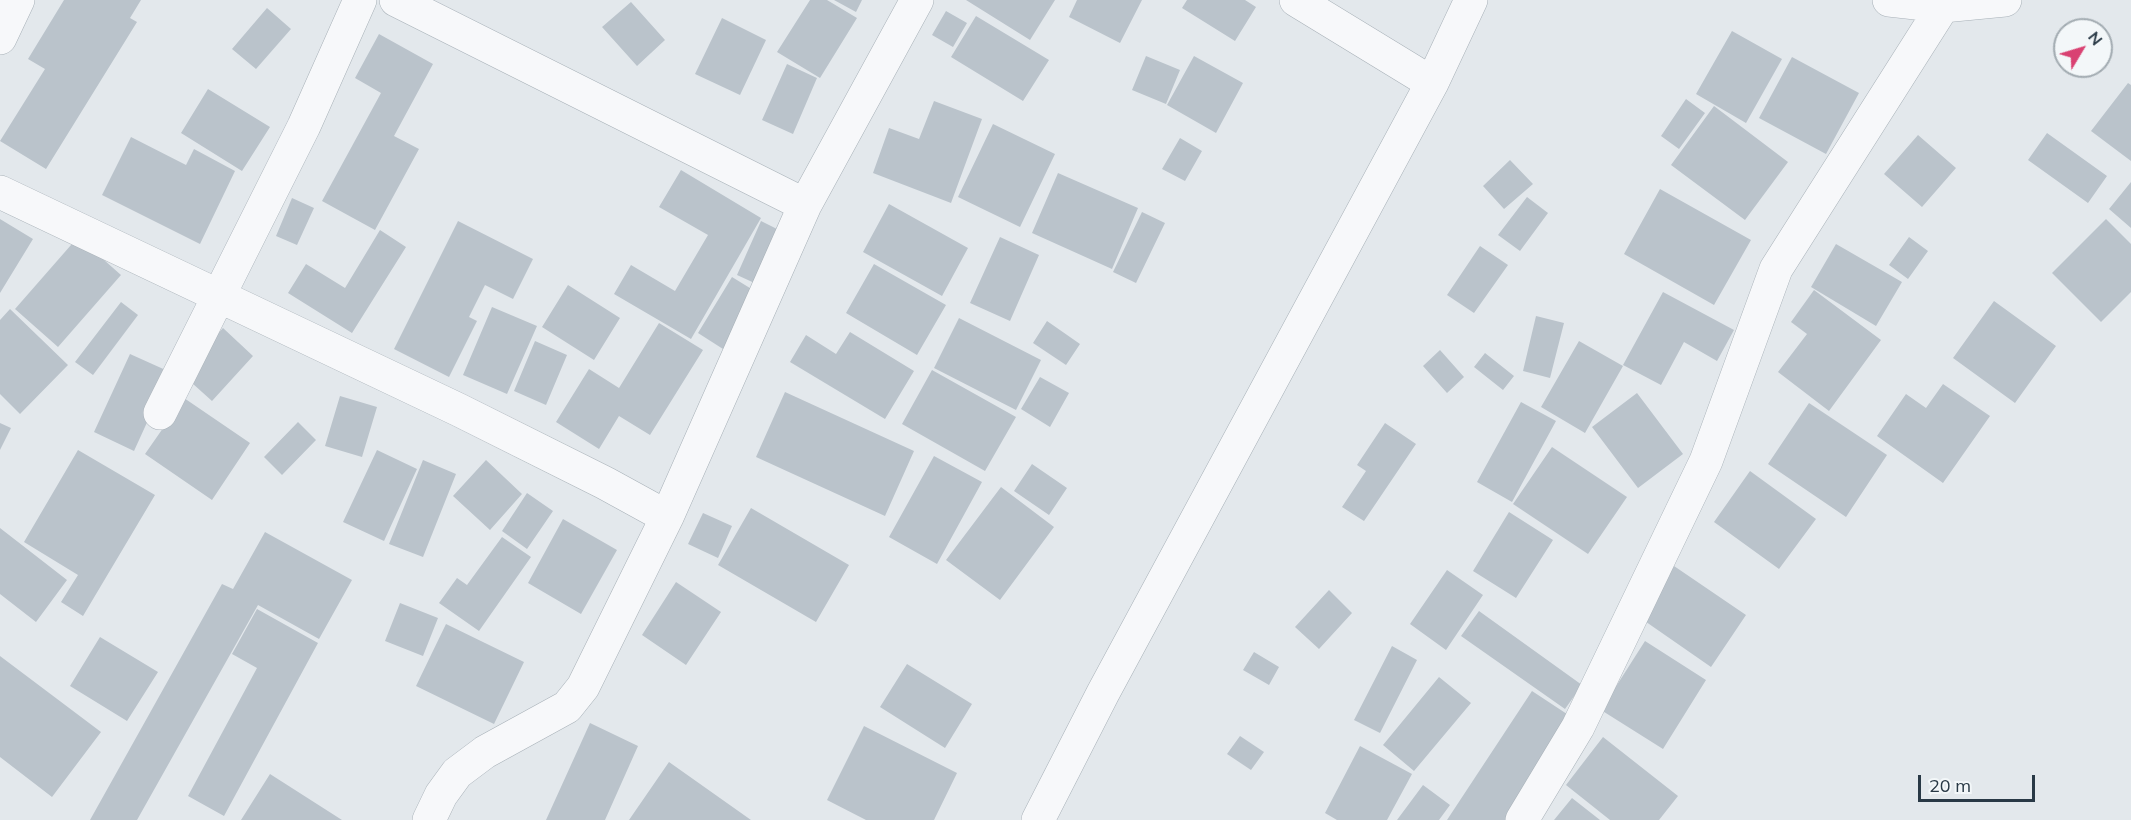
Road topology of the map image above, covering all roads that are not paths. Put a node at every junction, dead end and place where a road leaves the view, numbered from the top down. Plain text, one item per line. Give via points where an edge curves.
1 (18, 0) edge
2 (360, 0) edge
3 (396, 0) edge
4 (917, 0) edge
5 (1296, 0) edge
6 (1471, 0) edge
7 (1888, 0) edge
8 (2005, 0) edge
9 (1943, 6) junction
10 (0, 38) edge
11 (1432, 82) junction
12 (0, 192) edge
13 (806, 205) junction
14 (219, 296) junction
15 (160, 413) dead end
16 (667, 517) junction
17 (429, 820) edge
18 (1038, 820) edge
19 (1522, 820) edge

1 - 10 street
2 - 14 street via 304,126
3 - 13 street
4 - 13 street
5 - 11 street
6 - 11 street
7 - 9 street
8 - 9 street
9 - 19 street via 1776,269 1706,461 1578,727
11 - 18 street
12 - 14 street
13 - 16 street
14 - 15 street
14 - 16 street via 459,410
16 - 17 street via 583,687 567,707 485,752 457,773

